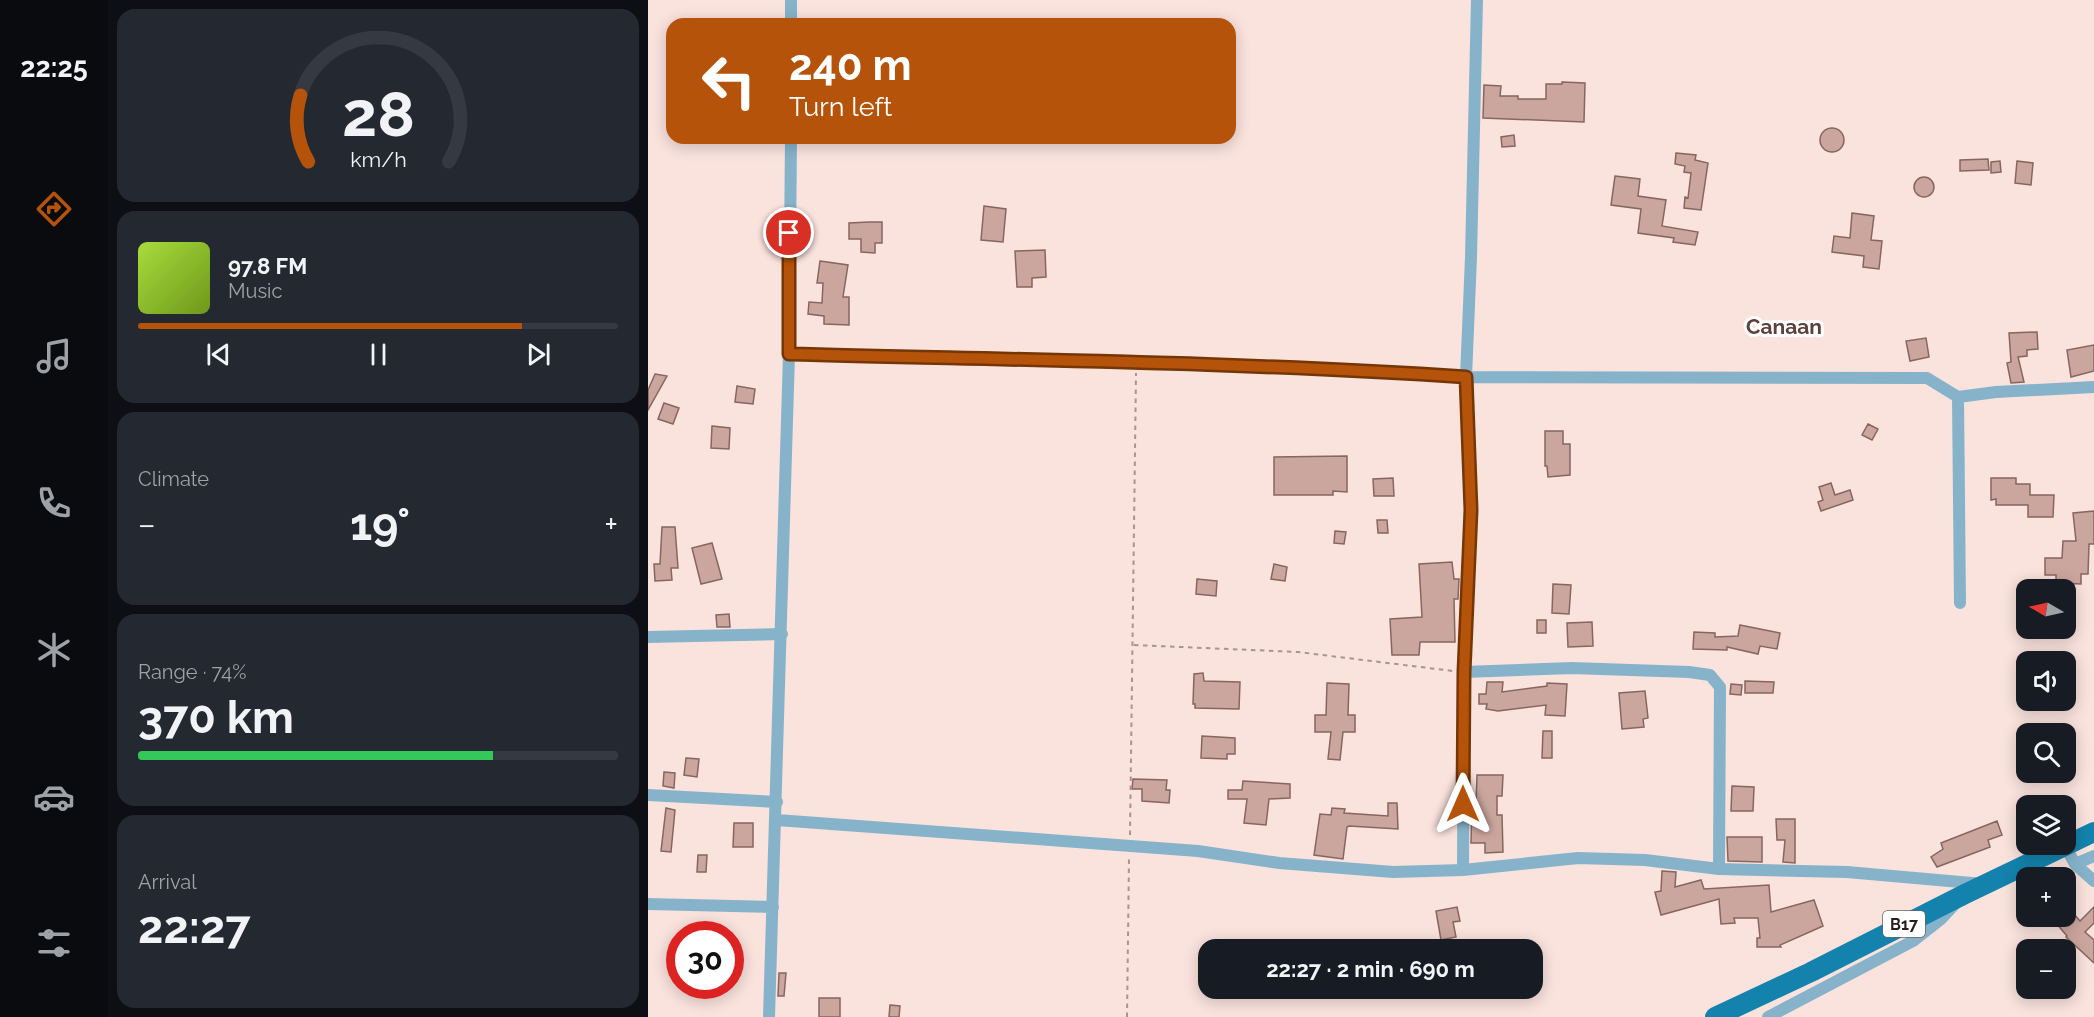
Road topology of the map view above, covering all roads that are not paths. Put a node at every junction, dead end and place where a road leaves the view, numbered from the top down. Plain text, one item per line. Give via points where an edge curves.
1 (791, 0) edge
2 (1478, 0) edge
3 (791, 18) edge
4 (791, 144) edge
5 (789, 354) junction
6 (1466, 377) junction
7 (2094, 387) edge
8 (1958, 397) junction
9 (1959, 603) dead end
10 (782, 634) junction
11 (648, 637) edge
12 (1464, 672) junction
13 (648, 795) edge
14 (777, 802) junction
15 (777, 820) junction
16 (2094, 832) edge
17 (2076, 841) edge
18 (2046, 855) edge
19 (2070, 855) edge
20 (2094, 856) edge
21 (2075, 864) junction
22 (1719, 869) junction
23 (1463, 870) junction
24 (2094, 881) edge
25 (1985, 884) junction
26 (1965, 894) junction
27 (648, 904) edge
28 (772, 907) junction
29 (770, 1017) edge
30 (1715, 1017) edge
31 (1768, 1017) edge

1 - 3 street
2 - 6 street
4 - 5 street
5 - 6 street via 1136,361
5 - 10 street
6 - 8 street via 1926,378
6 - 12 street via 1471,510
7 - 8 street
8 - 9 street
10 - 11 street
10 - 14 street
12 - 22 street via 1572,668 1710,675 1720,687
12 - 23 street
13 - 14 street
14 - 15 street
15 - 23 street via 1198,851 1278,863 1382,871
15 - 28 street
16 - 17 main road, B17
18 - 25 main road, B17
19 - 21 street
20 - 21 street
21 - 24 street
22 - 23 street via 1645,860 1578,858
22 - 25 street via 1847,872
25 - 26 main road, B17
26 - 30 main road, B17
26 - 31 street via 1941,920 1912,941
27 - 28 street
28 - 29 street

